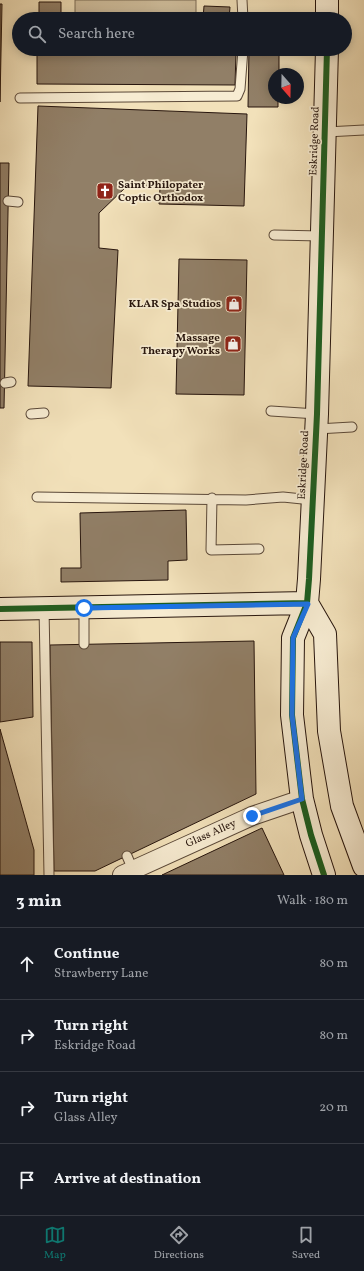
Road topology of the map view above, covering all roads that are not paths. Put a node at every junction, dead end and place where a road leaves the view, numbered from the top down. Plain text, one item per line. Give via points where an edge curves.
1 (242, 0) edge
2 (327, 0) edge
3 (243, 12) edge
4 (327, 12) edge
5 (242, 56) edge
6 (327, 56) edge
7 (20, 98) dead end
8 (364, 130) edge
9 (326, 132) junction
10 (8, 201) dead end
11 (18, 202) dead end
12 (274, 235) dead end
13 (321, 236) junction
14 (271, 411) dead end
15 (44, 413) dead end
16 (31, 414) dead end
17 (317, 422) junction
18 (352, 427) dead end
19 (36, 497) dead end
20 (212, 498) junction
21 (312, 500) junction
22 (259, 549) dead end
23 (308, 604) junction
24 (44, 608) junction
25 (84, 608) junction
26 (0, 609) edge
27 (84, 644) dead end
28 (302, 799) junction
29 (364, 866) edge
30 (127, 867) edge
31 (49, 875) edge
32 (324, 875) edge

1 - 3 lane
2 - 4 street
5 - 7 lane via 240,89 237,96
6 - 9 street, Eskridge Road
8 - 9 lane
9 - 13 street, Eskridge Road
10 - 11 lane
12 - 13 lane
13 - 17 street, Eskridge Road
14 - 17 lane
15 - 16 lane
17 - 18 lane
17 - 21 street, Eskridge Road
19 - 20 lane
20 - 21 lane via 246,500 283,497
20 - 22 lane via 211,550
21 - 23 street, Eskridge Road
23 - 25 street
23 - 28 street, Eskridge Road via 293,638 292,715
23 - 29 street via 325,634 330,737 342,806
24 - 25 street
24 - 26 street
24 - 31 lane
25 - 27 lane
28 - 30 street, Glass Alley via 252,816
28 - 32 street, Eskridge Road

